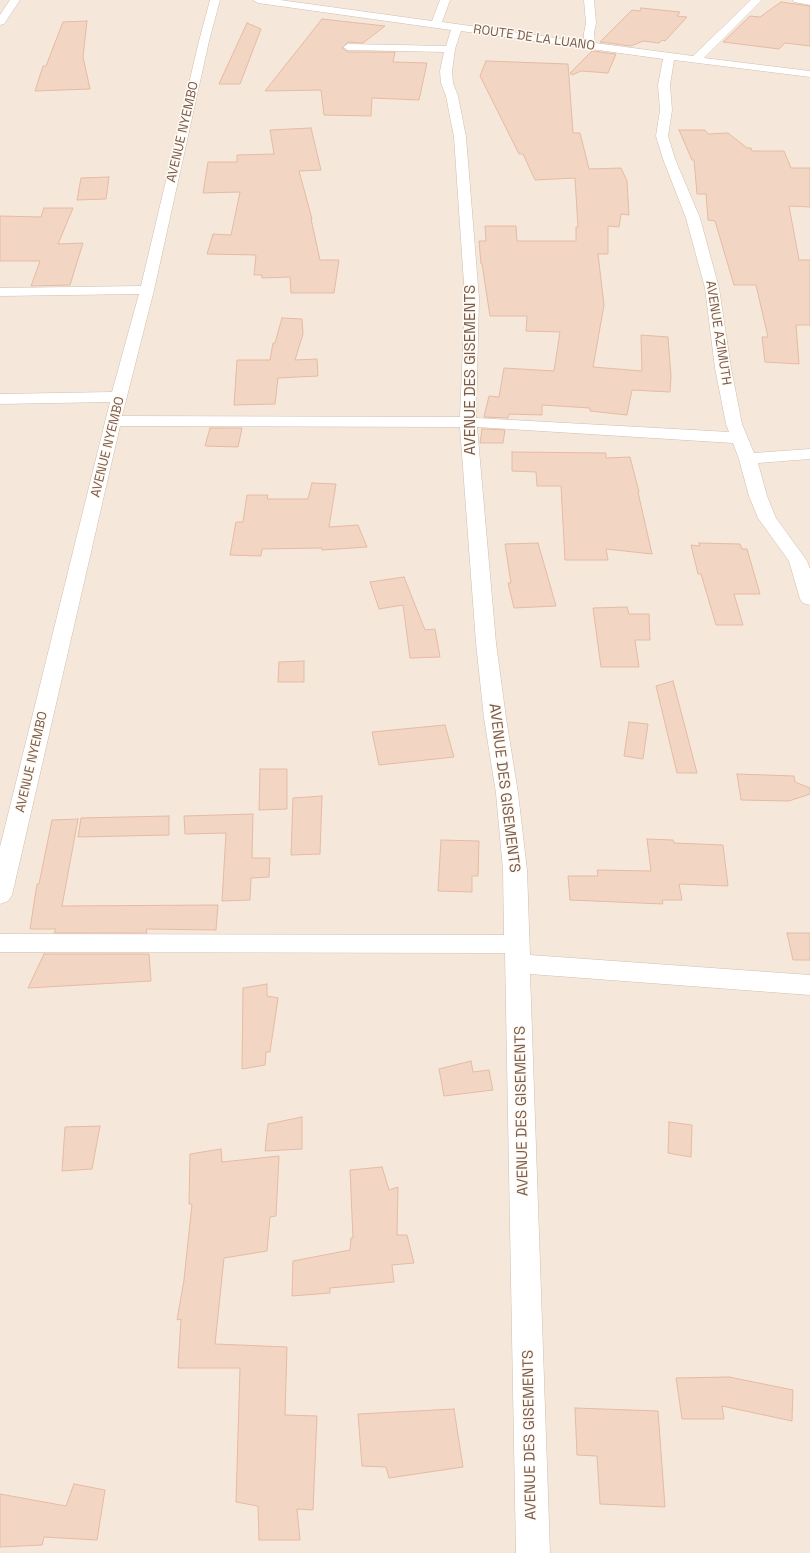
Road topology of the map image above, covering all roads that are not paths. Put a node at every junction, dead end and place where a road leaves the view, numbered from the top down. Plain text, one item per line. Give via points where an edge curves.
1 (15, 0) edge
2 (215, 0) edge
3 (258, 0) edge
4 (445, 0) edge
5 (589, 0) edge
6 (757, 0) edge
7 (798, 0) edge
8 (810, 2) edge
9 (295, 3) edge
10 (0, 22) edge
11 (446, 27) junction
12 (590, 46) junction
13 (348, 47) dead end
14 (450, 49) junction
15 (669, 57) junction
16 (696, 60) junction
17 (810, 74) edge
18 (147, 290) junction
19 (0, 292) edge
20 (120, 397) junction
21 (0, 399) edge
22 (113, 421) junction
23 (468, 422) junction
24 (738, 438) junction
25 (810, 454) edge
26 (748, 459) junction
27 (810, 599) edge
28 (0, 895) edge
29 (0, 943) edge
30 (518, 954) junction
31 (810, 985) edge
32 (533, 1553) edge

1 - 10 street
2 - 18 street, AVENUE NYEMBO
3 - 9 street, ROUTE DE LA LUANO
4 - 11 street, AVENUE DES GISEMENTS
5 - 12 street
6 - 16 street
7 - 8 street
9 - 11 street, ROUTE DE LA LUANO
11 - 12 street, ROUTE DE LA LUANO
11 - 14 street, AVENUE DES GISEMENTS
12 - 15 street, ROUTE DE LA LUANO
13 - 14 street
14 - 23 street, AVENUE DES GISEMENTS via 446,71 447,83 460,137 472,298
15 - 16 street, ROUTE DE LA LUANO
15 - 24 street, AVENUE AZIMUTH via 664,85 666,110 662,136 693,218 711,282 728,398
16 - 17 street, ROUTE DE LA LUANO
18 - 19 street
18 - 20 street, AVENUE NYEMBO
20 - 21 street
20 - 22 street, AVENUE NYEMBO
22 - 23 street
22 - 28 street, AVENUE NYEMBO
23 - 24 street
23 - 30 street, AVENUE DES GISEMENTS via 486,643 515,870
24 - 26 street, AVENUE AZIMUTH
25 - 26 street
26 - 27 street, AVENUE AZIMUTH via 758,496 768,518 798,561
29 - 30 street
30 - 31 street
30 - 32 street, AVENUE DES GISEMENTS

